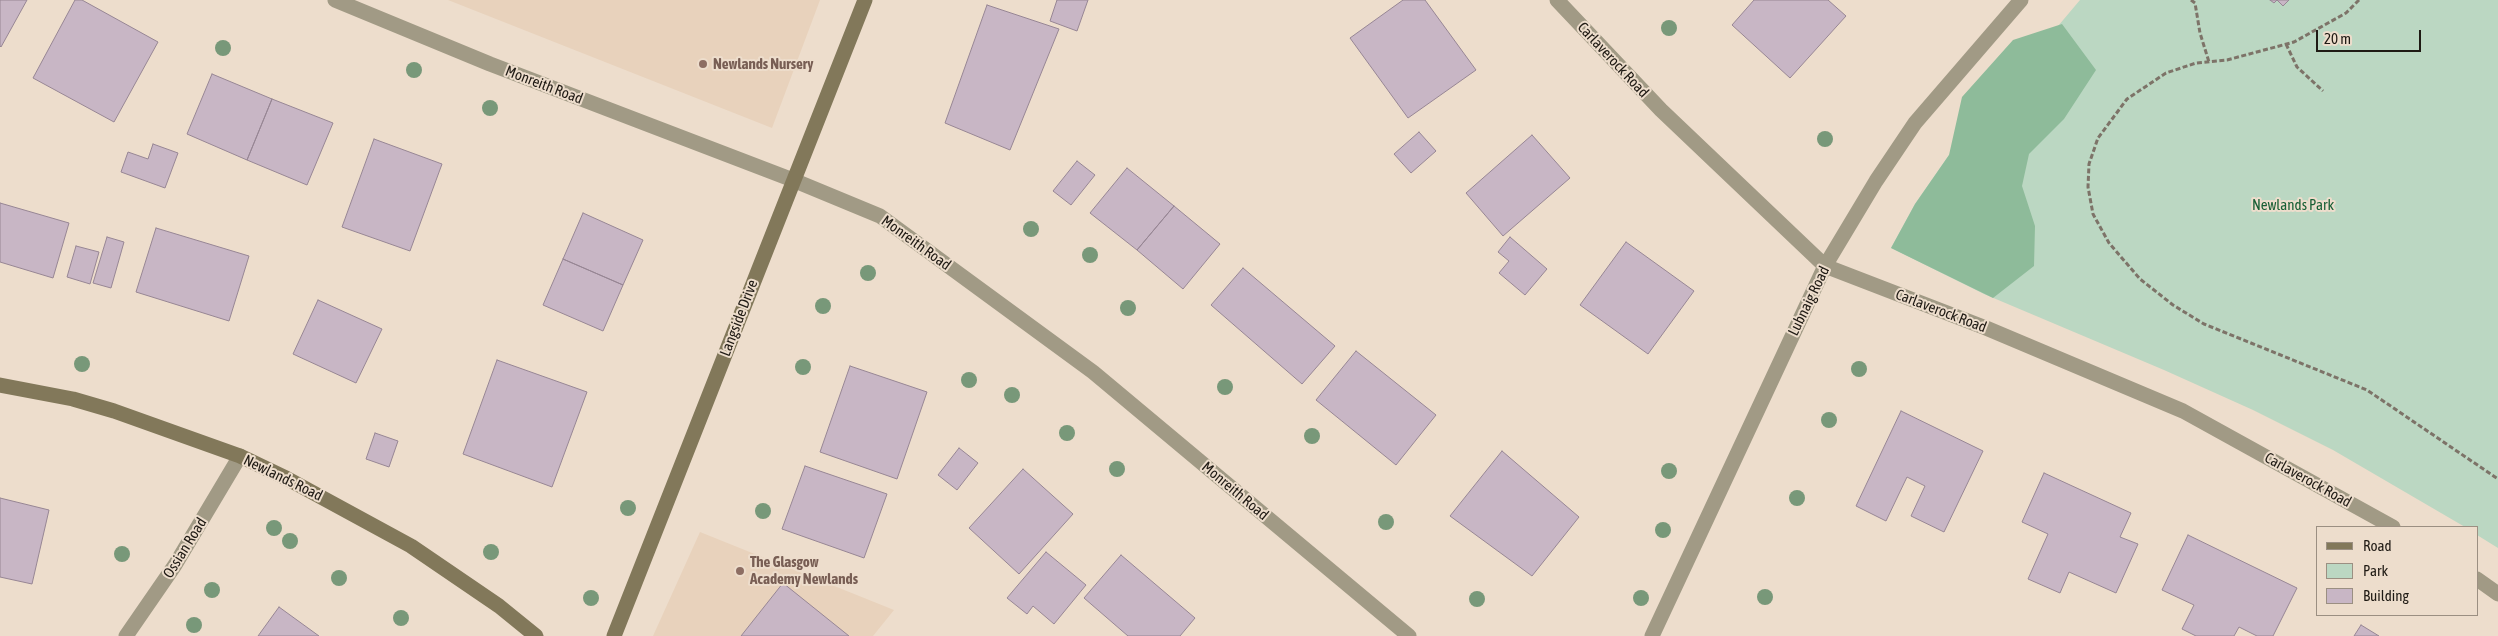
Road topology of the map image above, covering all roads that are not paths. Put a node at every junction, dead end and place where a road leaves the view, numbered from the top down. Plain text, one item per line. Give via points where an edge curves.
1 (335, 0) edge
2 (864, 0) edge
3 (1558, 0) edge
4 (2021, 0) edge
5 (793, 180) junction
6 (1825, 266) junction
7 (0, 385) edge
8 (240, 456) junction
9 (2391, 526) edge
10 (2478, 580) edge
11 (2498, 594) edge
12 (126, 636) edge
13 (536, 636) edge
14 (614, 636) edge
15 (1409, 636) edge
16 (1652, 636) edge

1 - 5 street, Monreith Road via 490,64
2 - 5 street, Langside Drive
3 - 6 street, Carlaverock Road via 1661,110
4 - 6 street, Lubnaig Road via 1915,123
5 - 14 street, Langside Drive
5 - 15 street, Monreith Road via 880,216 1093,372
6 - 9 street, Carlaverock Road via 1986,328 2183,411
6 - 16 street, Lubnaig Road
7 - 8 street, Newlands Road via 73,399 114,411
8 - 12 street, Ossian Road via 180,558
8 - 13 street, Newlands Road via 410,546 499,606
10 - 11 street

